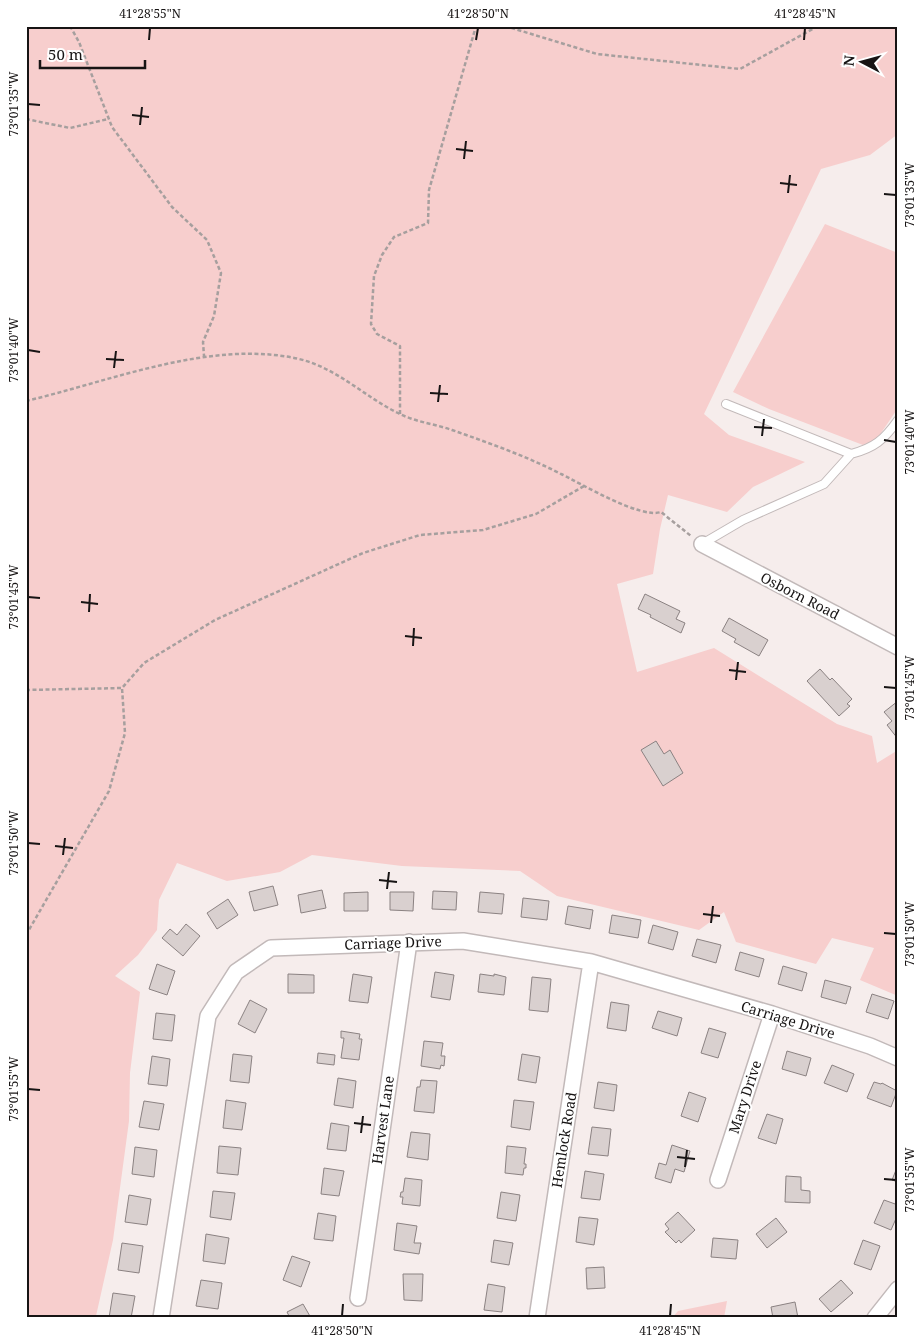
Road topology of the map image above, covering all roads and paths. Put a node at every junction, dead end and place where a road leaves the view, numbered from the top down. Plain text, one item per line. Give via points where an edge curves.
1 (70, 26) edge
2 (476, 26) edge
3 (505, 26) edge
4 (818, 26) edge
5 (26, 118) edge
6 (108, 119) junction
7 (204, 356) junction
8 (26, 401) edge
9 (726, 404) dead end
10 (400, 414) junction
11 (898, 420) edge
12 (851, 454) junction
13 (584, 486) junction
14 (702, 544) junction
15 (898, 647) edge
16 (122, 688) junction
17 (26, 690) edge
18 (26, 935) edge
19 (409, 942) junction
20 (591, 962) junction
21 (772, 1014) junction
22 (898, 1058) edge
23 (718, 1180) dead end
24 (898, 1289) edge
25 (358, 1298) dead end
26 (161, 1318) edge
27 (537, 1318) edge
28 (875, 1318) edge

1 - 6 path
2 - 10 path via 429,190 428,222 394,237 374,276 371,324 377,334 400,346
3 - 4 path via 597,54 740,69
5 - 6 path via 70,128
6 - 7 path via 172,207 208,240 221,274 214,316 203,342
7 - 8 path
7 - 10 path via 268,355 301,360 334,373
9 - 12 lane
10 - 13 path via 539,463
11 - 12 lane via 869,450
12 - 14 lane via 824,484 743,520
13 - 14 path via 647,514 661,512
13 - 16 path via 536,514 483,530 420,535 363,553 215,620 144,663
14 - 15 street, Osborn Road
16 - 17 path
16 - 18 path via 125,733 109,790
19 - 20 street, Carriage Drive via 463,941
19 - 25 street, Harvest Lane
19 - 26 street, Carriage Drive via 270,948 236,972 208,1016
20 - 21 street, Carriage Drive
20 - 27 street, Hemlock Road
21 - 22 street, Carriage Drive
21 - 23 street, Mary Drive
24 - 28 street

